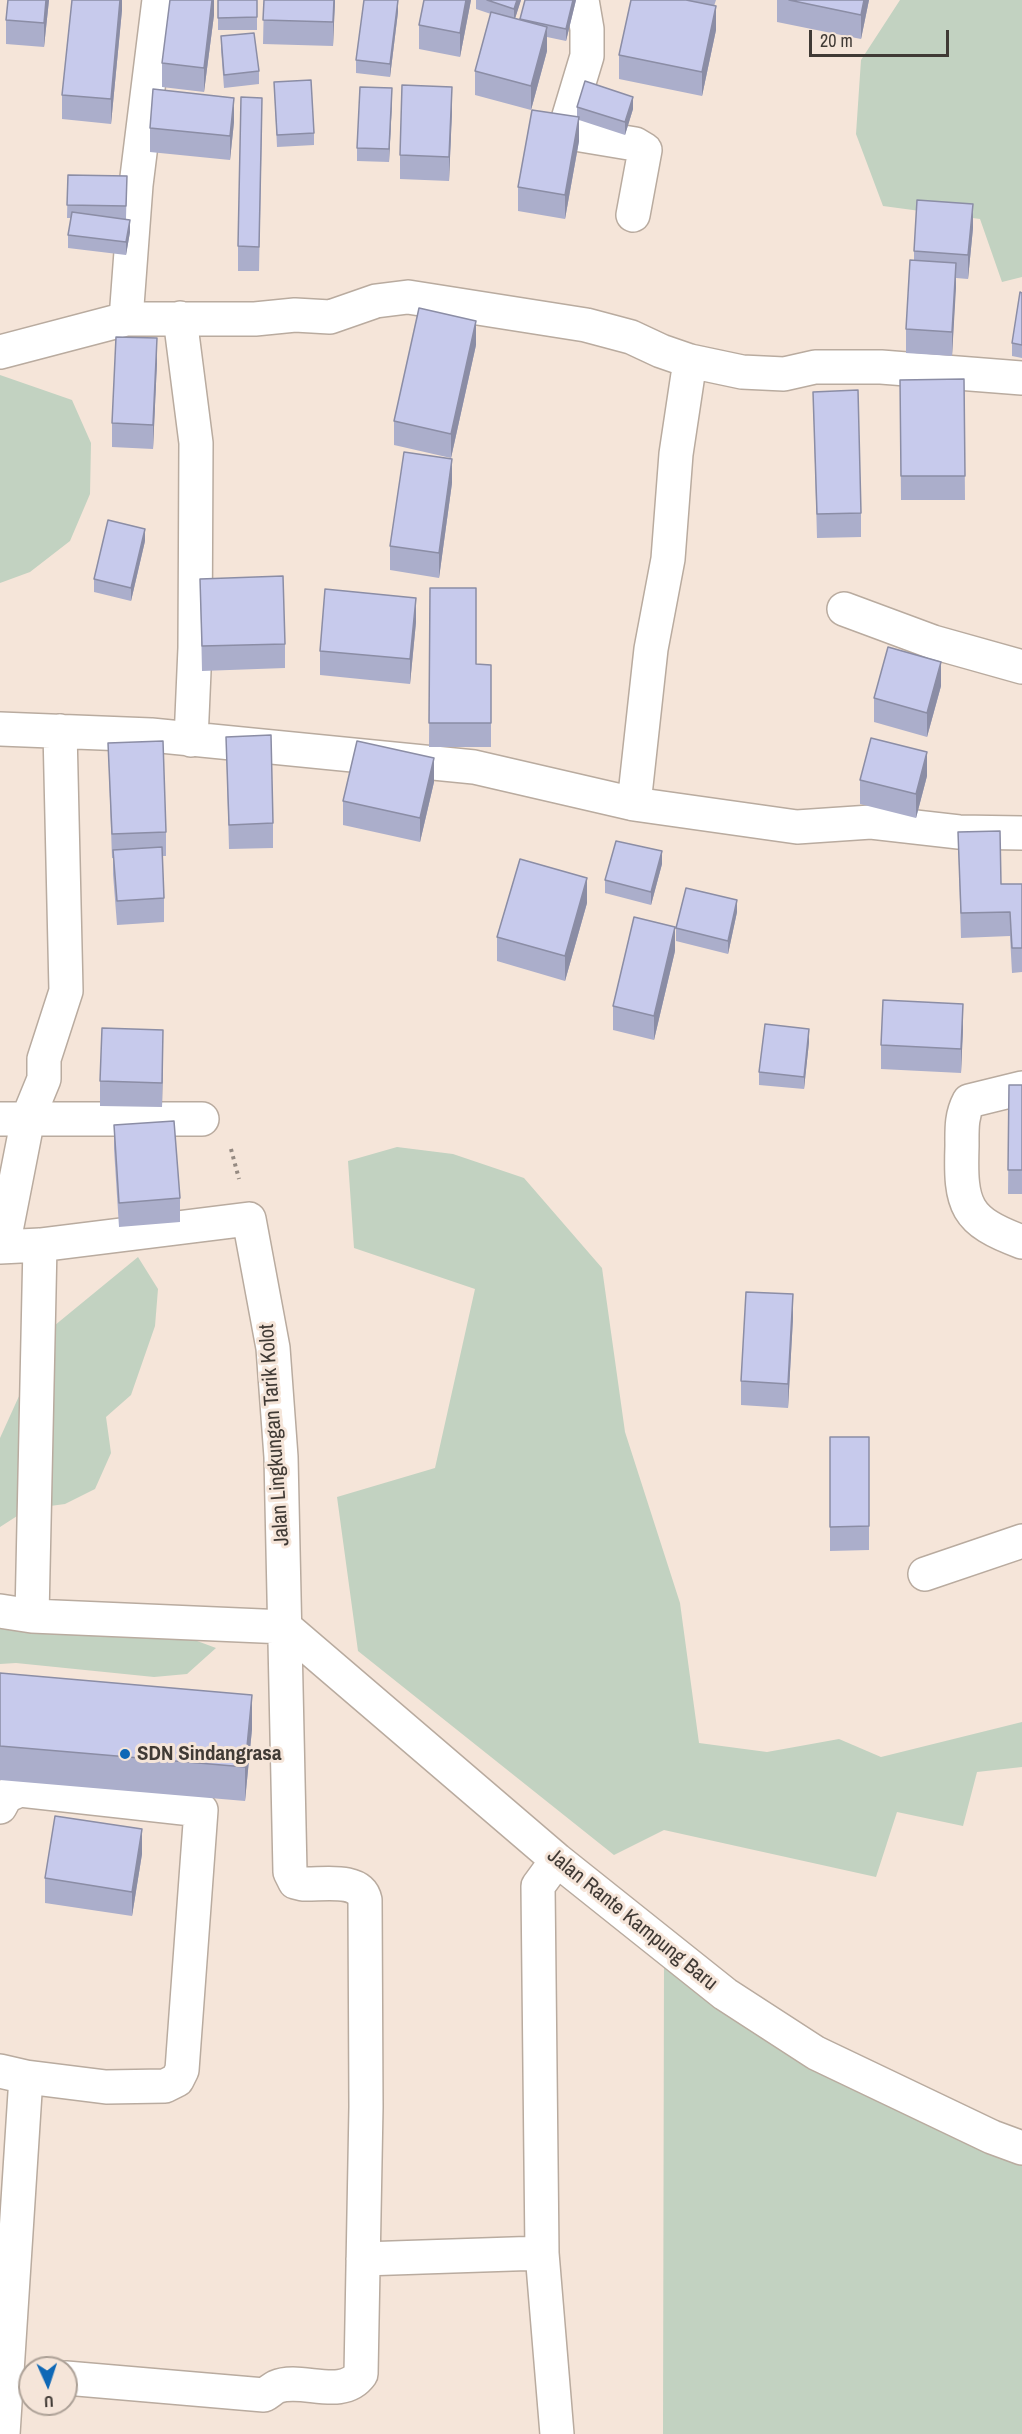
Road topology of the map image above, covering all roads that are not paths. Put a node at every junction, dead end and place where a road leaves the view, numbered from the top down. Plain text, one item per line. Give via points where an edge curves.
1 (159, 0) edge
2 (582, 0) edge
3 (633, 214) dead end
4 (180, 318) junction
5 (126, 319) junction
6 (0, 352) edge
7 (690, 361) junction
8 (1022, 378) edge
9 (844, 609) dead end
10 (1022, 667) edge
11 (0, 729) edge
12 (60, 731) junction
13 (191, 740) junction
14 (634, 804) junction
15 (1022, 833) edge
16 (1022, 1089) edge
17 (14, 1118) edge
18 (202, 1119) road end
19 (1022, 1242) edge
20 (40, 1245) junction
21 (1, 1246) edge
22 (1022, 1541) edge
23 (925, 1574) dead end
24 (0, 1611) edge
25 (32, 1616) junction
26 (285, 1627) junction
27 (0, 1807) edge
28 (557, 1860) junction
29 (13, 2074) edge
30 (1022, 2148) edge
31 (542, 2253) junction
32 (363, 2259) junction
33 (18, 2374) edge
34 (78, 2379) edge
35 (3, 2434) edge
36 (557, 2434) edge

1 - 5 street via 136,185
2 - 3 street via 587,56 565,129 569,133 634,144 645,150
4 - 5 street
4 - 7 street via 330,316 376,301 408,297 586,325 631,337
4 - 13 street via 196,443
5 - 6 street
7 - 8 street via 742,372 784,374 815,367 881,367
7 - 14 street via 676,454 668,559 651,649
9 - 10 street via 933,642
11 - 12 street
12 - 13 street
12 - 17 street via 66,991 44,1059 44,1079
13 - 14 street via 474,767
14 - 15 street via 797,827 872,822 959,832
16 - 19 street via 969,1101 963,1113 962,1162 965,1202 975,1217 991,1230
17 - 18 street
17 - 21 street
20 - 21 street
20 - 25 street
20 - 26 street, Jalan Lingkungan Tarik Kolot via 249,1219 273,1348 281,1457
22 - 23 street
24 - 25 street
25 - 26 street
26 - 28 street, Jalan Rante Kampung Baru
26 - 32 street, Jalan Lingkungan Tarik Kolot via 290,1872 295,1882 303,1884 356,1886 365,1900
27 - 29 street via 6,1796 20,1790 201,1810 182,2070 177,2080 165,2086 106,2087
28 - 30 street, Jalan Rante Kampung Baru via 725,1995 816,2053
28 - 31 street via 538,1886
29 - 33 street
31 - 32 street
31 - 36 street
32 - 34 street via 361,2374 345,2386 278,2386 264,2395
33 - 35 street

